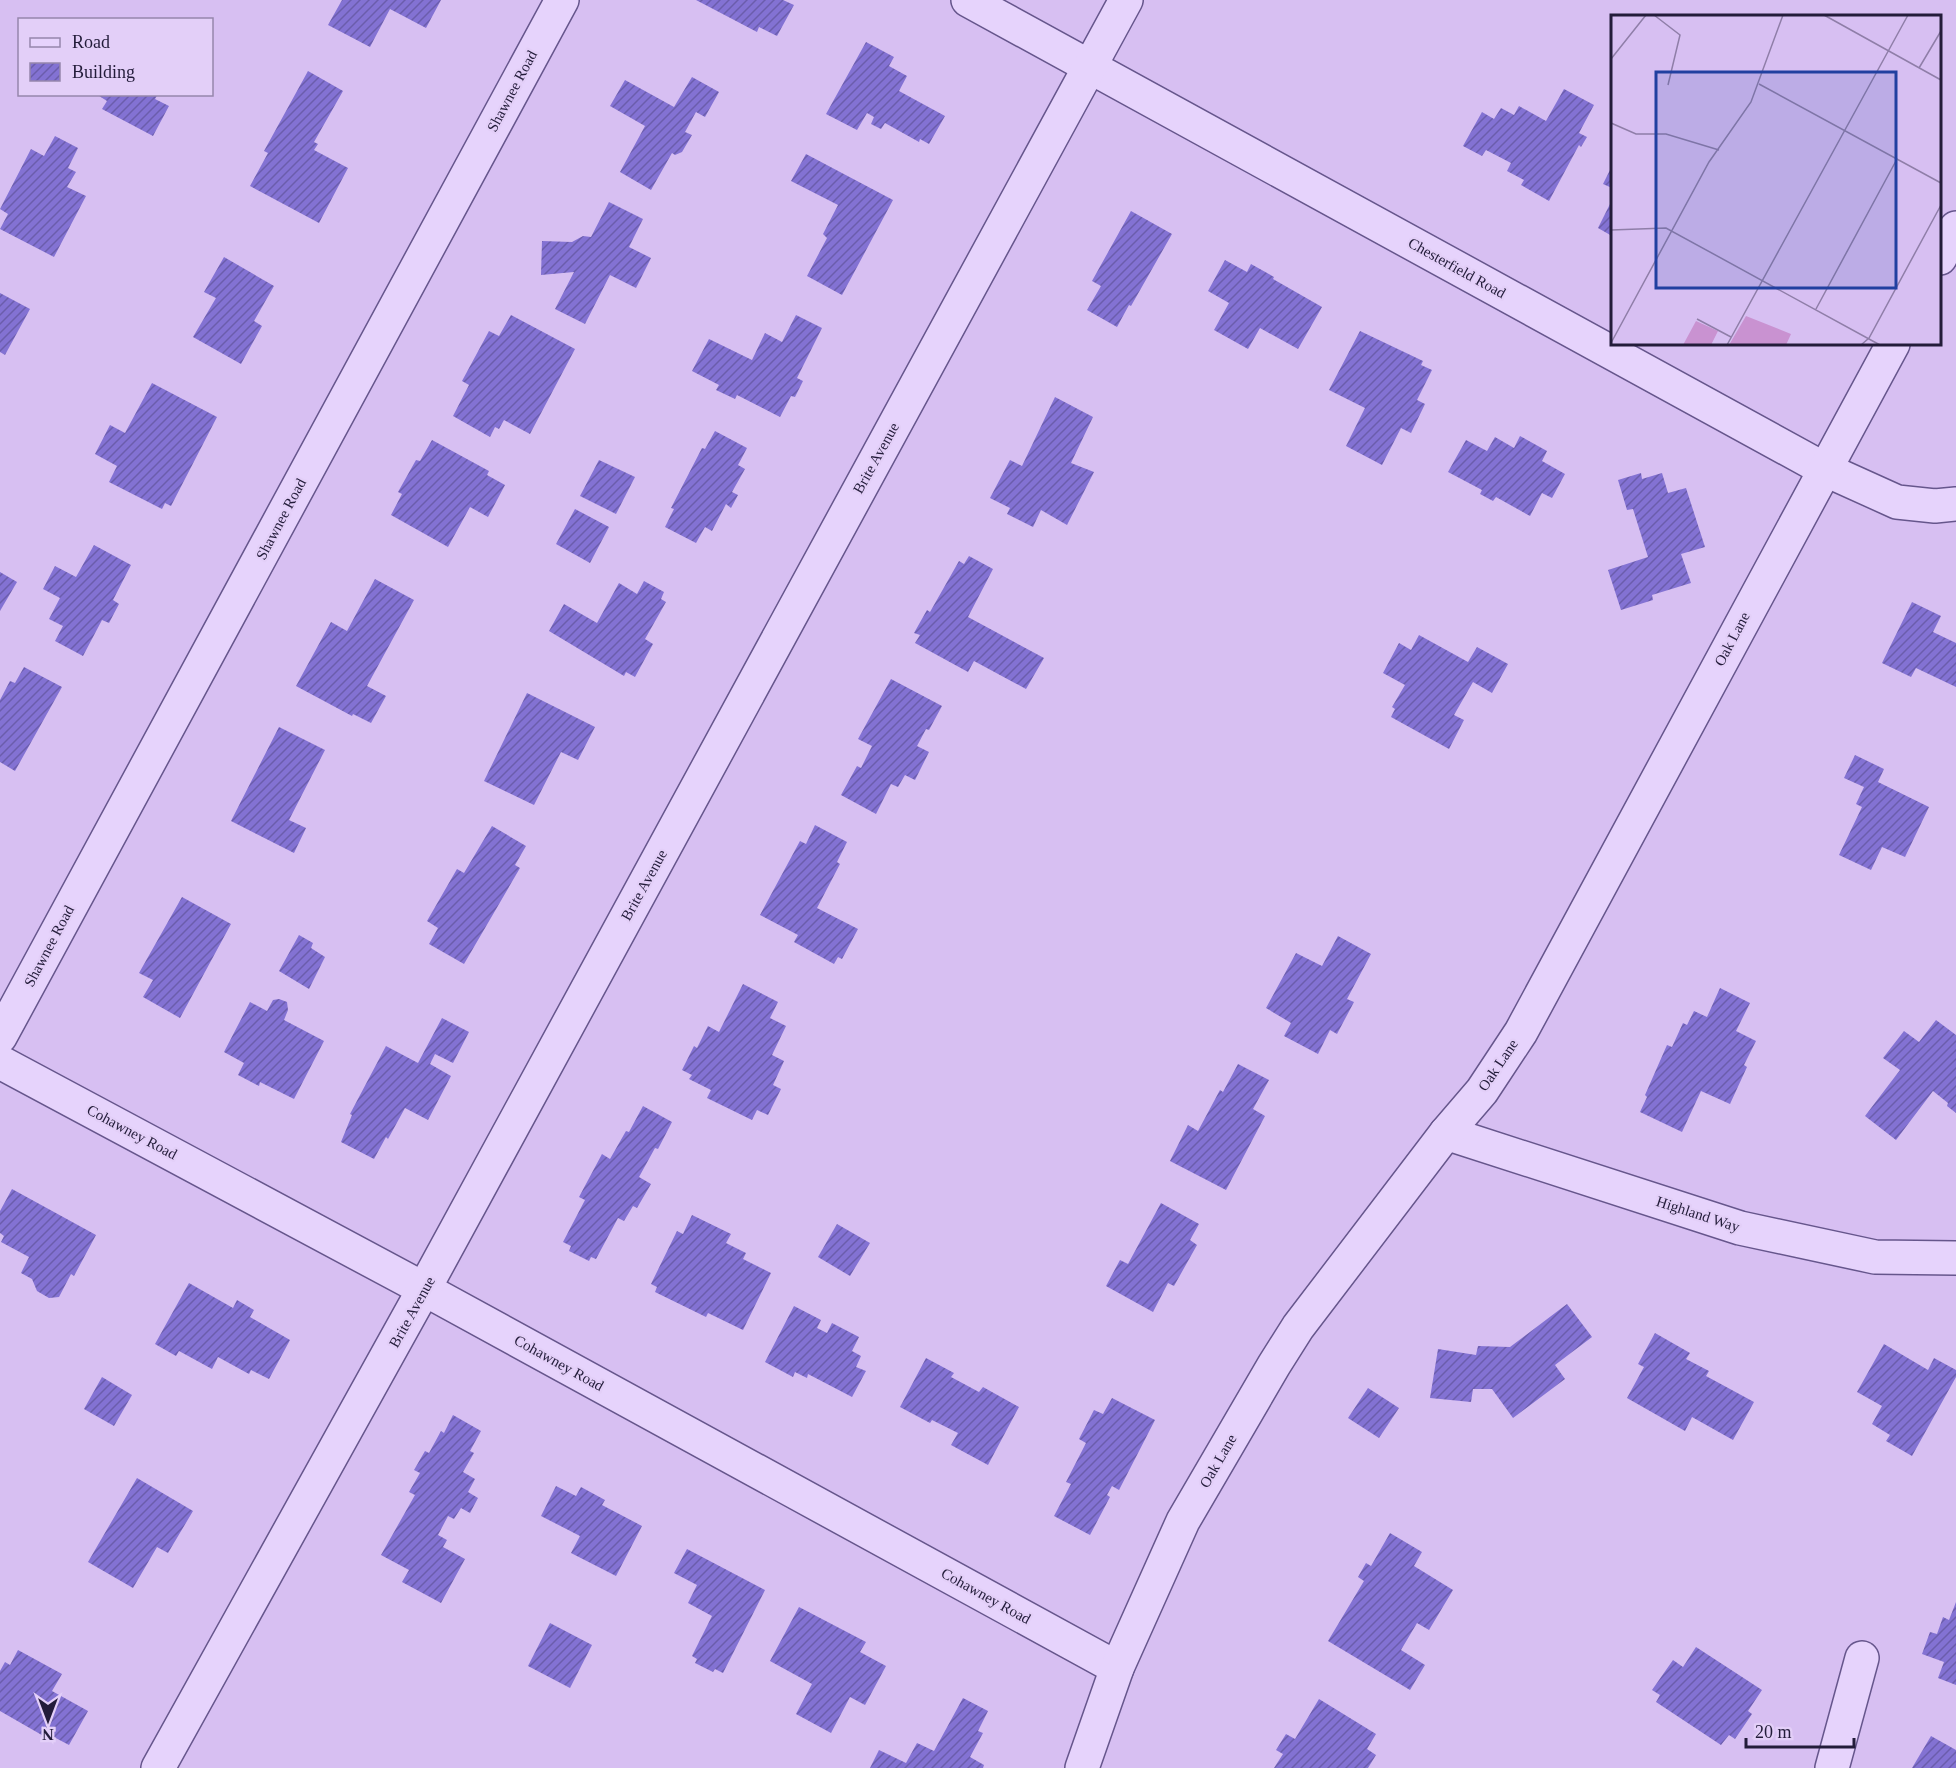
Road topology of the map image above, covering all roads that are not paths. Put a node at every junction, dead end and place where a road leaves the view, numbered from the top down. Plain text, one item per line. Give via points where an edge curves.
1 (561, 0) edge
2 (968, 0) edge
3 (1126, 0) edge
4 (1089, 66) junction
5 (1956, 228) edge
6 (1941, 256) edge
7 (1892, 345) edge
8 (1824, 469) junction
9 (1956, 504) edge
10 (0, 1037) edge
11 (0, 1062) edge
12 (1446, 1133) junction
13 (1956, 1258) edge
14 (424, 1289) junction
15 (1862, 1658) dead end
16 (1117, 1668) junction
17 (158, 1768) edge
18 (1082, 1768) edge
19 (1832, 1768) edge

1 - 10 street, Shawnee Road
2 - 4 street, Chesterfield Road
3 - 4 street, Brite Avenue
4 - 8 street, Chesterfield Road
4 - 14 street, Brite Avenue
5 - 6 street
7 - 8 street, Oak Lane
8 - 9 street, Chesterfield Road via 1897,502
8 - 12 street, Oak Lane via 1521,1032 1482,1091
11 - 14 street, Cohawney Road
12 - 13 street, Highland Way via 1740,1228 1875,1257
12 - 16 street, Oak Lane via 1280,1356 1183,1521
14 - 16 street, Cohawney Road
14 - 17 street, Brite Avenue
15 - 19 street
16 - 18 street, Oak Lane

